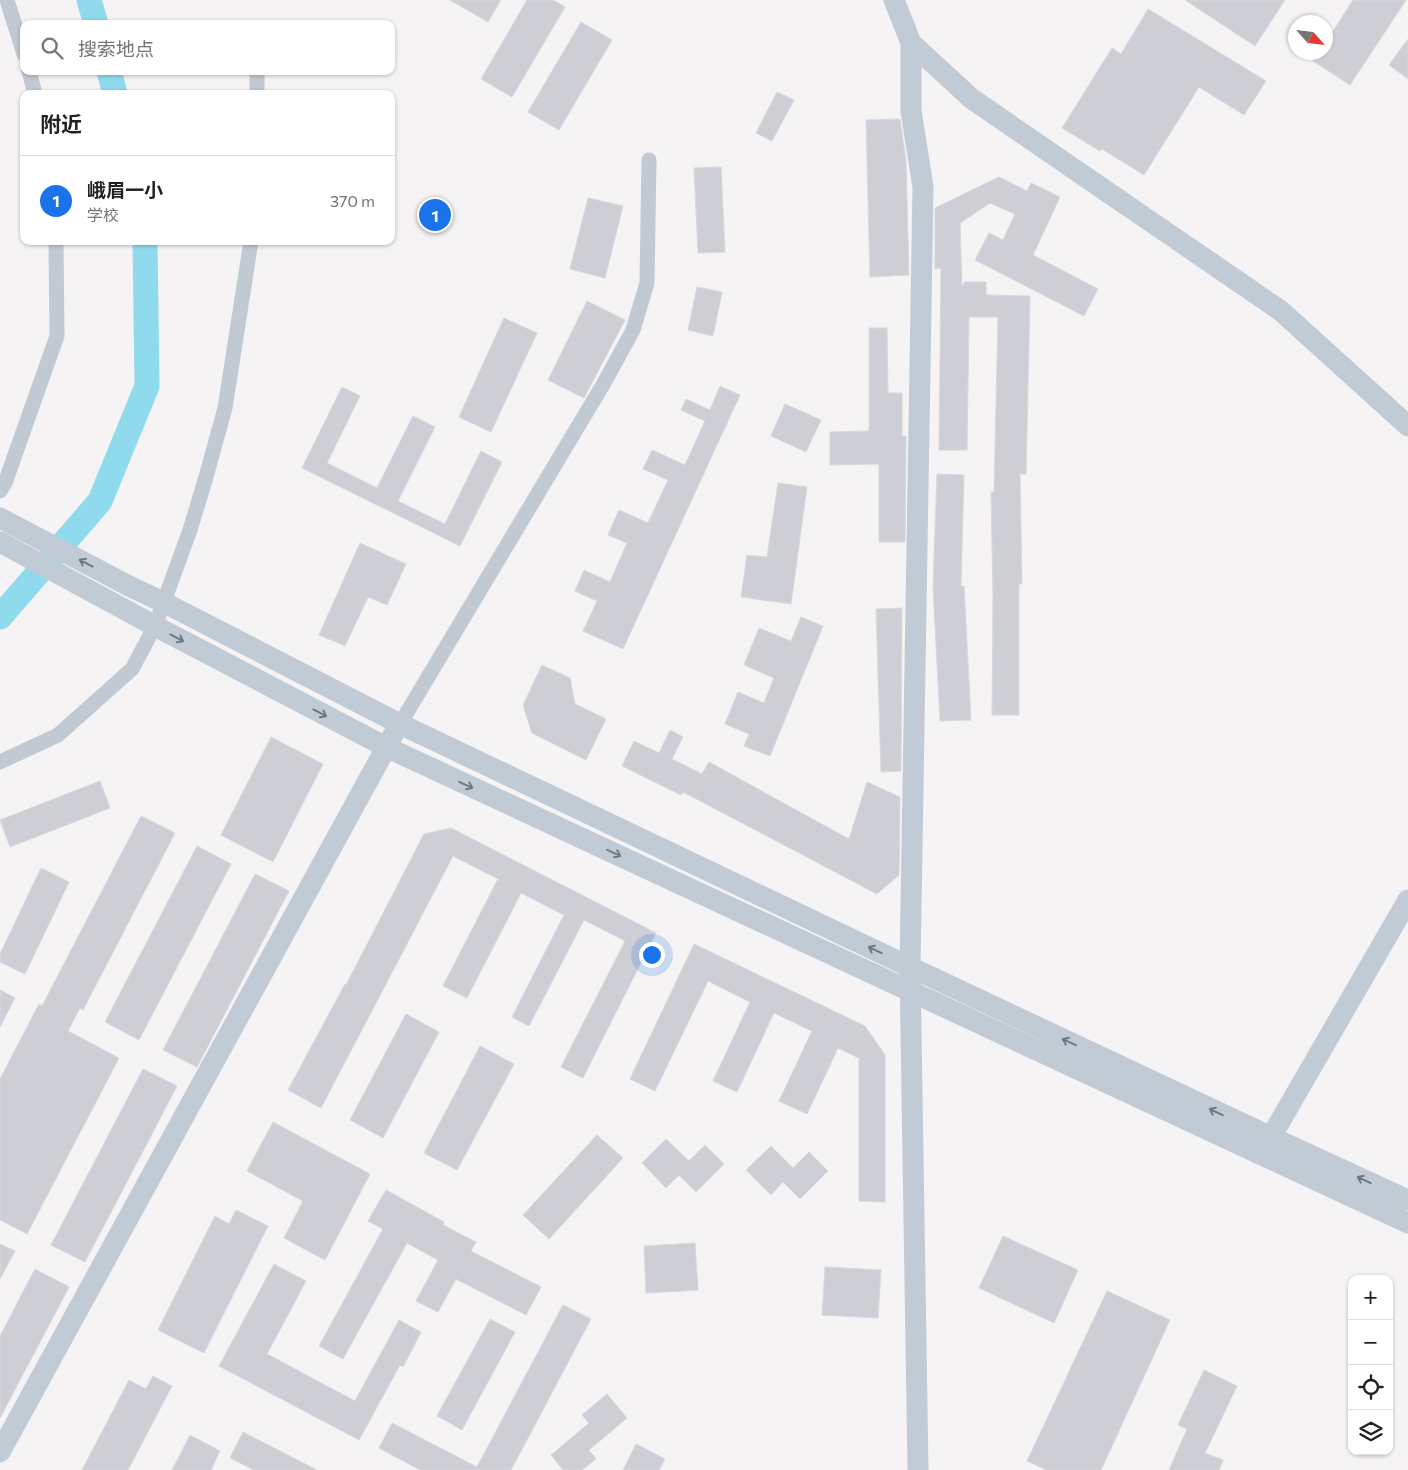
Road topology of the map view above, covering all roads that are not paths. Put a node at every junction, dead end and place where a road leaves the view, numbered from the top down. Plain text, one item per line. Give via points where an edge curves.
1 (8, 0) edge
2 (894, 0) edge
3 (20, 40) edge
4 (911, 43) junction
5 (30, 75) edge
6 (257, 75) edge
7 (35, 90) edge
8 (257, 90) edge
9 (649, 160) dead end
10 (56, 245) edge
11 (251, 245) edge
12 (1408, 426) edge
13 (0, 491) edge
14 (0, 518) edge
15 (0, 542) edge
16 (163, 602) junction
17 (155, 626) junction
18 (400, 724) junction
19 (386, 747) junction
20 (0, 762) edge
21 (1408, 900) edge
22 (910, 967) junction
23 (911, 990) junction
24 (1271, 1137) junction
25 (1408, 1200) edge
26 (1408, 1223) edge
27 (0, 1452) edge
28 (918, 1470) edge

1 - 3 street
2 - 4 main road
4 - 12 main road via 972,99 1282,311
4 - 22 main road via 911,111 924,188
5 - 7 street
6 - 8 street
9 - 18 street via 647,283 633,330
10 - 13 street via 57,336
11 - 16 street via 226,408
16 -> 14 main road
15 - 17 main road
16 - 17 street
16 - 18 main road
17 -> 19 main road
17 - 20 street via 132,670 58,735
18 - 19 main road
22 -> 18 main road
19 -> 23 main road
19 - 27 main road
21 - 24 main road
22 - 23 main road
24 -> 22 main road
23 - 26 main road
23 - 28 main road
25 -> 24 main road

